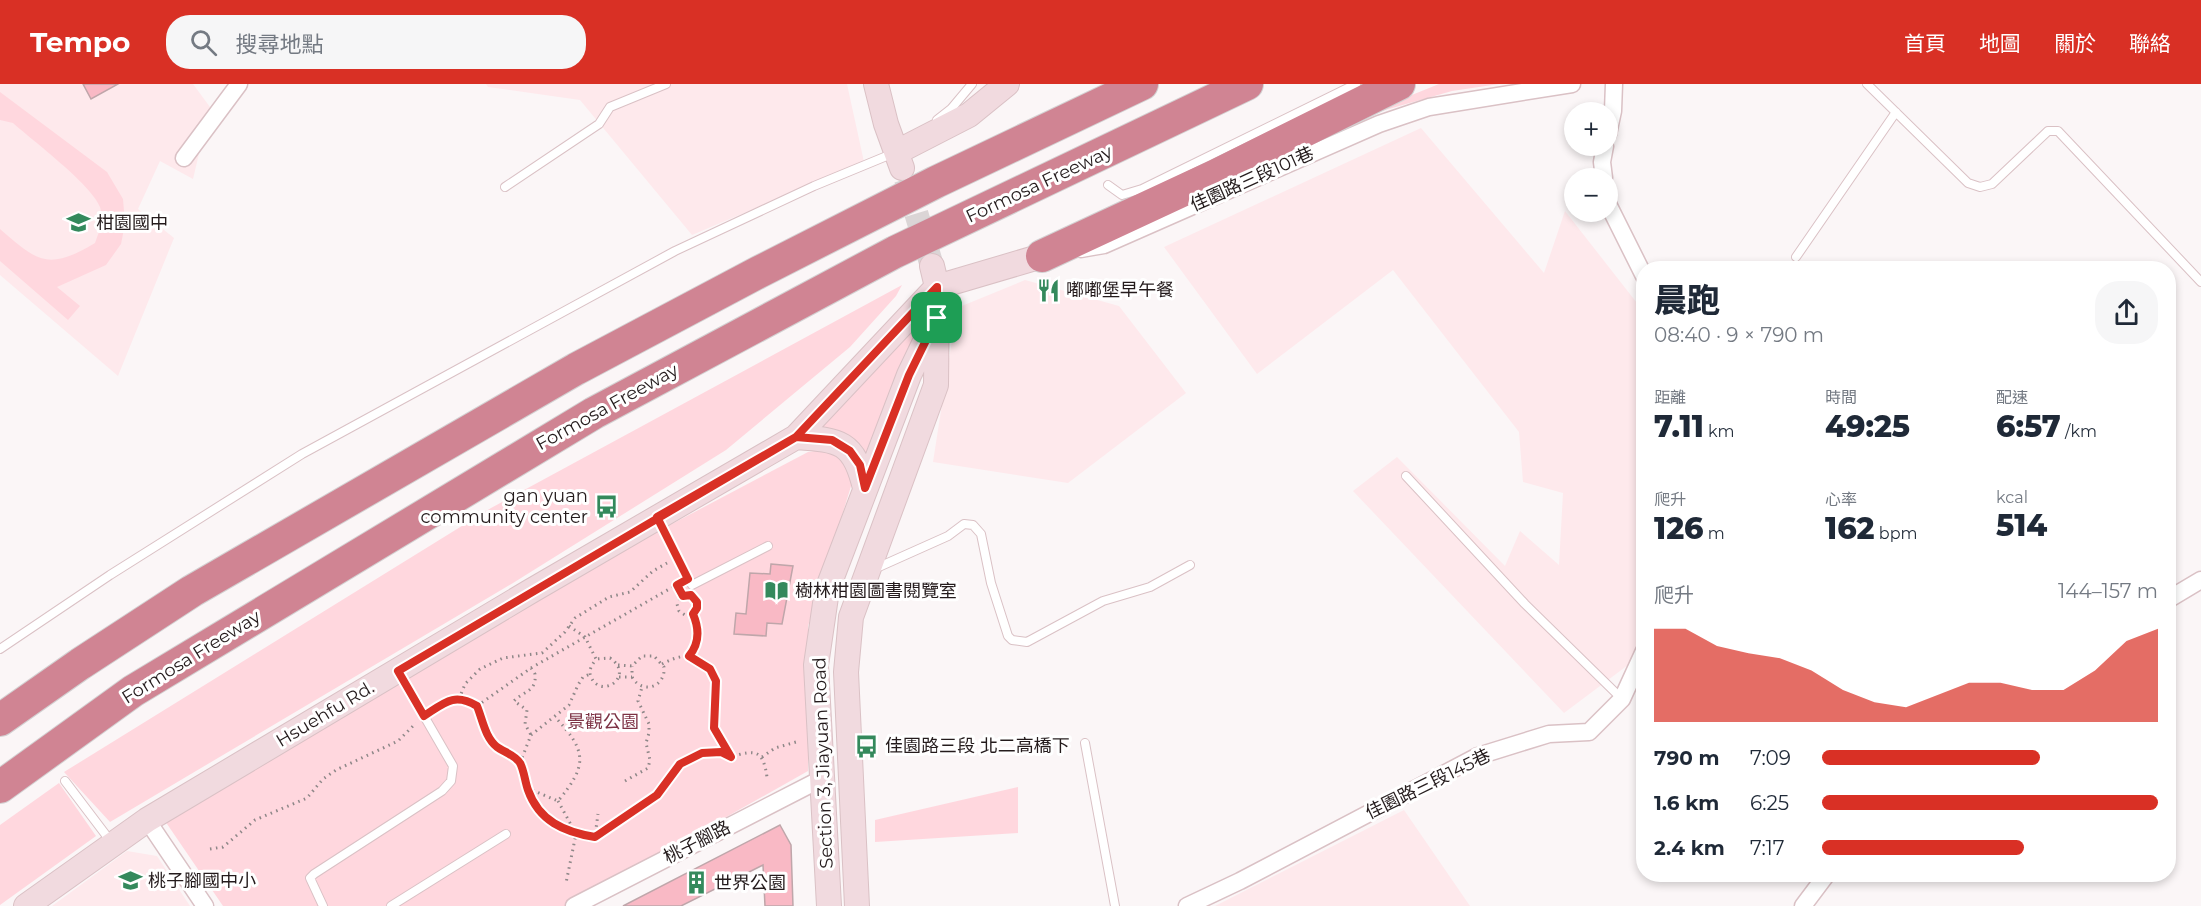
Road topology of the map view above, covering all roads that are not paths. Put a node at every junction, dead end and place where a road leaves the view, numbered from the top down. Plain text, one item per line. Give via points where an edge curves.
1 (239, 84) edge
2 (666, 84) edge
3 (876, 84) edge
4 (972, 84) edge
5 (1007, 84) edge
6 (1142, 84) edge
7 (1246, 84) edge
8 (1269, 84) edge
9 (1356, 84) edge
10 (1399, 84) edge
11 (1572, 84) edge
12 (1614, 84) edge
13 (1867, 84) edge
14 (1613, 102) edge
15 (1896, 112) junction
16 (1144, 134) junction
17 (184, 158) dead end
18 (900, 160) junction
19 (1108, 184) dead end
20 (505, 187) dead end
21 (1617, 222) edge
22 (1042, 256) junction
23 (1796, 257) dead end
24 (1636, 261) edge
25 (934, 276) junction
26 (2201, 282) edge
27 (937, 318) junction
28 (796, 437) junction
29 (1406, 476) dead end
30 (865, 488) junction
31 (657, 517) junction
32 (768, 546) dead end
33 (1190, 565) dead end
34 (868, 572) junction
35 (2201, 580) edge
36 (2176, 595) edge
37 (0, 649) edge
38 (1636, 668) edge
39 (398, 671) junction
40 (1622, 699) junction
41 (0, 720) edge
42 (1085, 743) dead end
43 (821, 778) junction
44 (65, 781) dead end
45 (0, 787) edge
46 (147, 820) junction
47 (506, 834) dead end
48 (112, 843) junction
49 (1821, 882) edge
50 (26, 906) edge
51 (205, 906) edge
52 (323, 906) edge
53 (391, 906) edge
54 (574, 906) edge
55 (829, 906) edge
56 (857, 906) edge
57 (1115, 906) edge
58 (1187, 906) edge
59 (1803, 906) edge

1 - 17 street
2 - 20 lane via 610,107 599,124
3 - 18 street
4 - 18 lane
5 - 18 street via 969,115
6 - 41 highway via 884,208 576,369 192,591
7 - 16 highway, Formosa Freeway
8 - 16 highway
9 - 19 lane via 1142,189 1122,195
10 - 22 highway
11 - 22 street, 佳園路三段101巷 via 1429,107 1379,124 1104,245
12 - 14 street
13 - 15 lane
15 - 23 lane
15 - 26 lane via 1968,183 1980,188 1992,184 2048,131 2058,131
16 - 45 highway, Formosa Freeway via 895,252 594,412 133,691
18 - 37 lane via 814,186 675,252 302,454
21 - 24 street
22 - 25 street, 佳園路三段101巷
25 - 27 street, Section 3, Jiayuan Road
25 - 28 street, Hsuehfu Rd.
27 - 30 street, Section 3, Jiayuan Road via 909,375
27 - 34 street, Section 3, Jiayuan Road via 936,385
28 - 30 street via 832,440 850,451 860,465
28 - 31 street, Hsuehfu Rd.
29 - 40 lane via 1525,604
30 - 43 street, Section 3, Jiayuan Road via 827,590 816,665
31 - 32 lane via 692,585
31 - 39 street, Hsuehfu Rd.
33 - 34 lane via 1150,587 1103,601 1027,642 1008,636 981,534 973,525 964,524 948,536
34 - 56 street, Section 3, Jiayuan Road via 851,617 846,672
35 - 36 street
38 - 40 street, 佳園路三段145巷
39 - 46 street, Hsuehfu Rd.
39 - 52 lane via 453,766 452,781 314,874 311,883
40 - 58 street, 佳園路三段145巷 via 1589,732 1549,734 1478,756
42 - 57 lane
43 - 54 street, 桃子腳路
43 - 55 street, Section 3, Jiayuan Road
44 - 48 lane
46 - 48 street, Hsuehfu Rd.
46 - 51 street
47 - 53 lane
48 - 50 street, Hsuehfu Rd.
49 - 59 street

